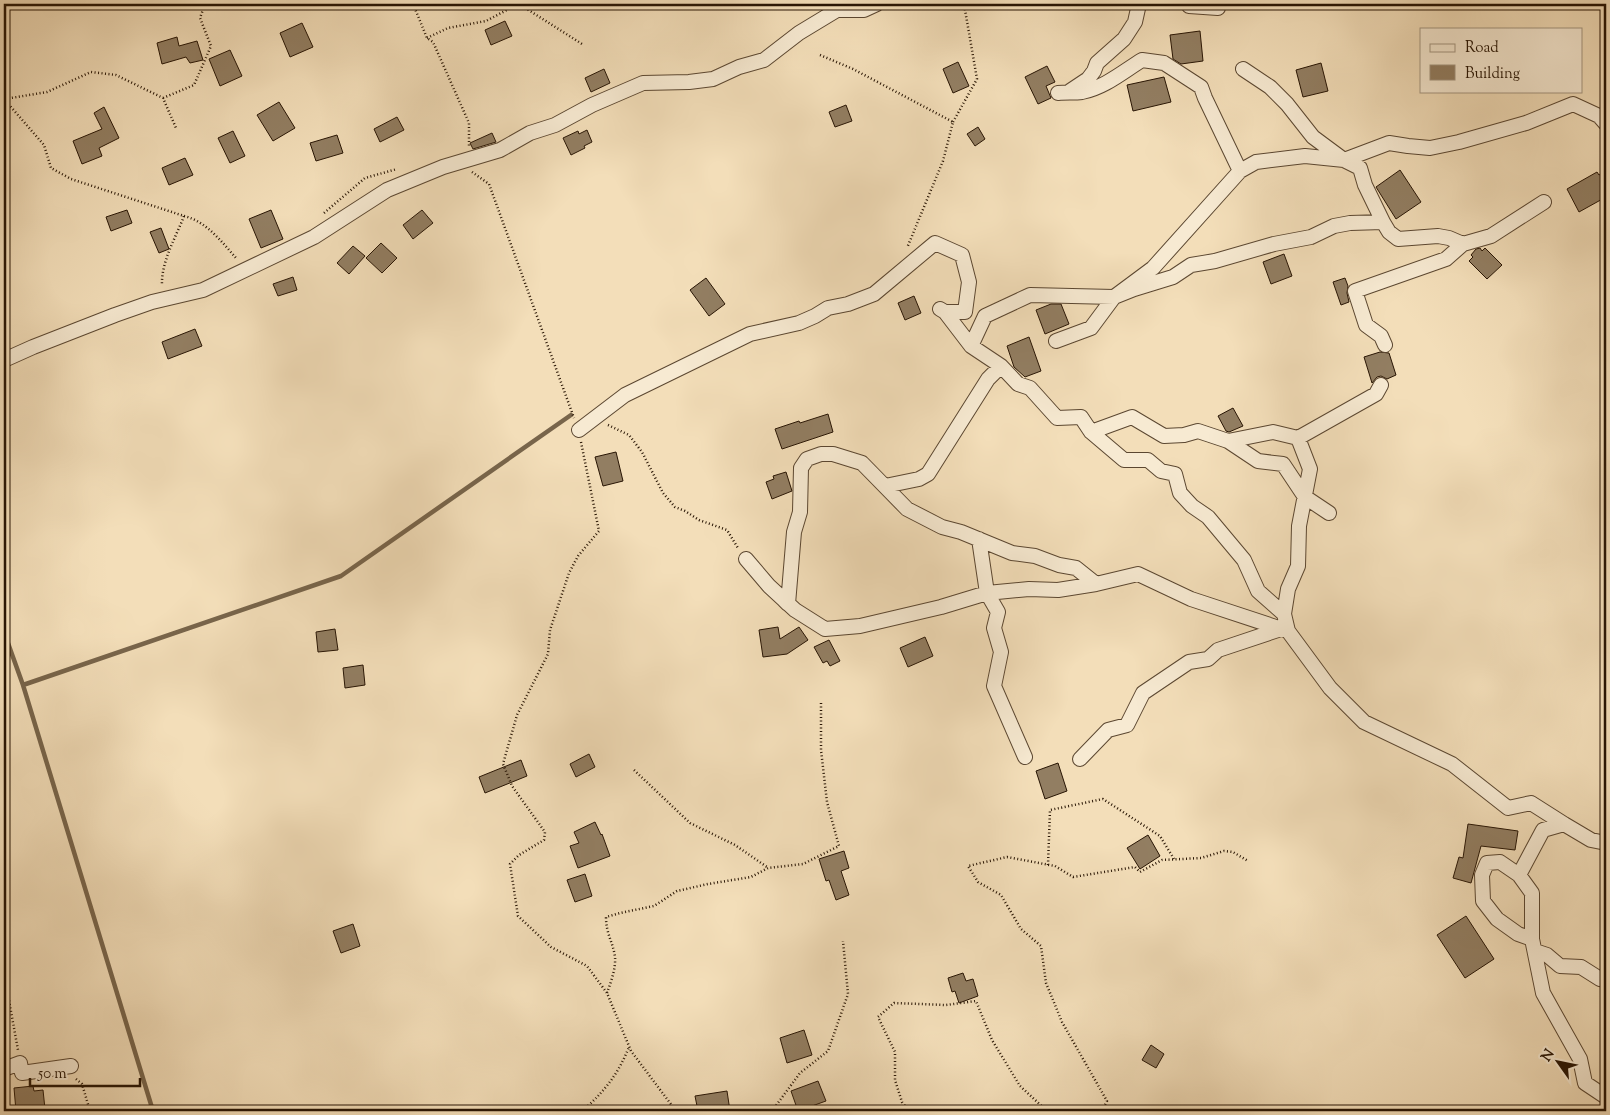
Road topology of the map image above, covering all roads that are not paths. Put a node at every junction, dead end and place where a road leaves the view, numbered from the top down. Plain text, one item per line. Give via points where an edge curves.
1 (877, 4) edge
2 (1139, 4) edge
3 (1189, 4) edge
4 (1218, 8) dead end
5 (1243, 69) dead end
6 (1606, 124) edge
7 (1344, 160) junction
8 (1240, 171) junction
9 (1544, 202) dead end
10 (1383, 222) junction
11 (1463, 244) junction
12 (1114, 297) junction
13 (965, 312) junction
14 (985, 316) junction
15 (1056, 341) dead end
16 (1385, 345) dead end
17 (971, 346) junction
18 (4, 360) edge
19 (1002, 366) junction
20 (1381, 385) dead end
21 (579, 430) road end
22 (1091, 432) junction
23 (1298, 438) junction
24 (1228, 441) junction
25 (885, 486) junction
26 (1305, 498) junction
27 (1329, 513) dead end
28 (979, 539) junction
29 (746, 559) road end
30 (1096, 584) junction
31 (988, 592) junction
32 (788, 604) junction
33 (1284, 614) junction
34 (1285, 630) junction
35 (1025, 757) dead end
36 (1080, 759) dead end
37 (1564, 824) junction
38 (1606, 843) edge
39 (1519, 875) junction
40 (1534, 945) junction
41 (1606, 980) edge
42 (71, 1066) road end
43 (4, 1069) edge
44 (1606, 1097) edge

1 - 18 street via 864,10 837,10 764,60 712,79 643,83 530,133 500,150 443,167 388,190 322,232 203,290 115,315
2 - 8 street via 1135,22 1124,39 1097,62 1088,79 1064,92 1096,88 1142,60 1164,63 1201,86
3 - 4 street via 1195,8
5 - 7 street via 1270,87 1313,136
6 - 7 street via 1599,116 1573,104 1526,123 1459,142 1430,148 1389,143
7 - 8 street via 1305,156 1256,162
7 - 10 street via 1360,168 1364,185
8 - 12 street via 1153,268
9 - 11 street via 1491,236
10 - 11 street via 1388,232 1398,239 1438,236
10 - 12 street via 1334,226 1311,237 1191,265 1173,277
11 - 16 street via 1446,259 1355,291 1366,325 1381,336
12 - 14 street via 1030,295
12 - 15 street via 1092,328
13 - 14 street via 976,310
13 - 17 street via 941,310
13 - 21 street via 969,282 962,255 935,243 874,294 828,308 799,323 750,334 625,395
14 - 17 street
17 - 19 street
19 - 22 street via 1018,384 1030,388 1057,418 1081,417
19 - 25 street via 988,378 928,474
20 - 23 street via 1376,394
22 - 24 street via 1132,417 1164,436 1198,431
22 - 33 street via 1124,460 1148,460 1161,471 1175,474 1180,493 1208,516 1244,560 1258,591
23 - 24 street via 1273,432
23 - 26 street via 1310,469
24 - 26 street via 1258,461 1283,464
25 - 28 street via 907,509 942,527
25 - 32 street via 862,462 833,454 807,459 801,468 800,512 794,532
26 - 27 street
26 - 33 street via 1299,526 1298,566 1288,589
28 - 30 street via 1012,553 1076,568
28 - 31 street
29 - 32 street
30 - 31 street via 1058,590
30 - 34 street via 1138,574 1191,600
31 - 32 street via 869,624 826,629
31 - 35 street via 998,612 994,628 1001,652 994,686
33 - 34 street
34 - 36 street via 1218,650 1208,659 1190,662 1143,693 1127,724 1108,730
34 - 37 street via 1330,688 1364,722 1452,764 1508,808 1531,803
37 - 38 street via 1591,840
37 - 39 street via 1543,830
39 - 40 street via 1532,893
39 - 40 street via 1500,862 1487,863 1482,875 1483,901 1497,919
40 - 41 street via 1560,966 1581,967
40 - 44 street via 1543,992 1580,1059 1585,1083
42 - 43 street via 22,1073 20,1064

